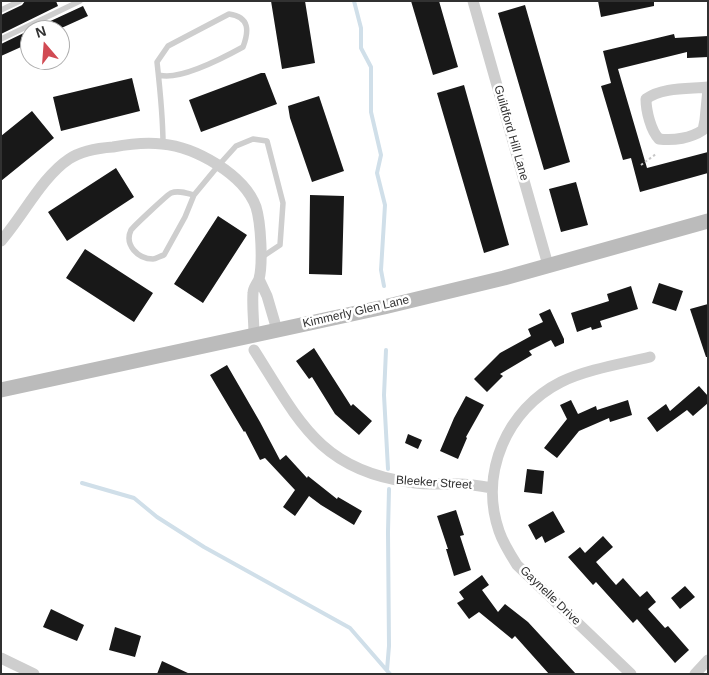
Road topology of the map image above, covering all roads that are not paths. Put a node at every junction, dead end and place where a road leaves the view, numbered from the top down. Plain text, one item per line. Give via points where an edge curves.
1 (20, 1) edge
2 (80, 1) edge
3 (473, 1) edge
4 (1, 10) edge
5 (1, 38) edge
6 (159, 76) junction
7 (708, 88) edge
8 (163, 144) junction
9 (218, 166) junction
10 (194, 195) junction
11 (708, 221) edge
12 (1, 241) edge
13 (260, 258) junction
14 (548, 265) junction
15 (259, 279) junction
16 (277, 330) junction
17 (254, 342) junction
18 (650, 357) dead end
19 (1, 390) edge
20 (492, 488) junction
21 (1, 658) edge
22 (708, 660) edge
23 (34, 674) edge
24 (631, 674) edge
25 (695, 674) edge

1 - 4 lane
2 - 5 lane
3 - 14 street, Guildford Hill Lane
6 - 6 lane via 157,62 168,46 229,14 237,15 245,23 248,33 242,47 177,76
6 - 8 lane
7 - 7 street via 703,130 680,139 659,140 646,99 663,92
8 - 9 street via 203,156
8 - 12 street via 106,147 70,158 46,182
9 - 10 lane
9 - 13 street via 241,185 255,205 261,238
9 - 13 lane via 236,146 254,139 266,141 283,203 280,245
10 - 10 lane via 164,256 153,259 132,250 129,240 132,229 171,193
11 - 14 street, Kimmerly Glen Lane
13 - 15 street
14 - 16 street, Kimmerly Glen Lane
15 - 16 street
15 - 17 street via 253,291
16 - 17 street, Kimmerly Glen Lane
17 - 19 street, Kimmerly Glen Lane
17 - 20 street, Bleeker Street via 305,428 347,464 388,479 411,483
18 - 20 street, Gaynelle Drive via 583,374 545,391 515,420 502,443
20 - 24 street, Gaynelle Drive via 499,530 517,565
21 - 23 street
22 - 25 street

